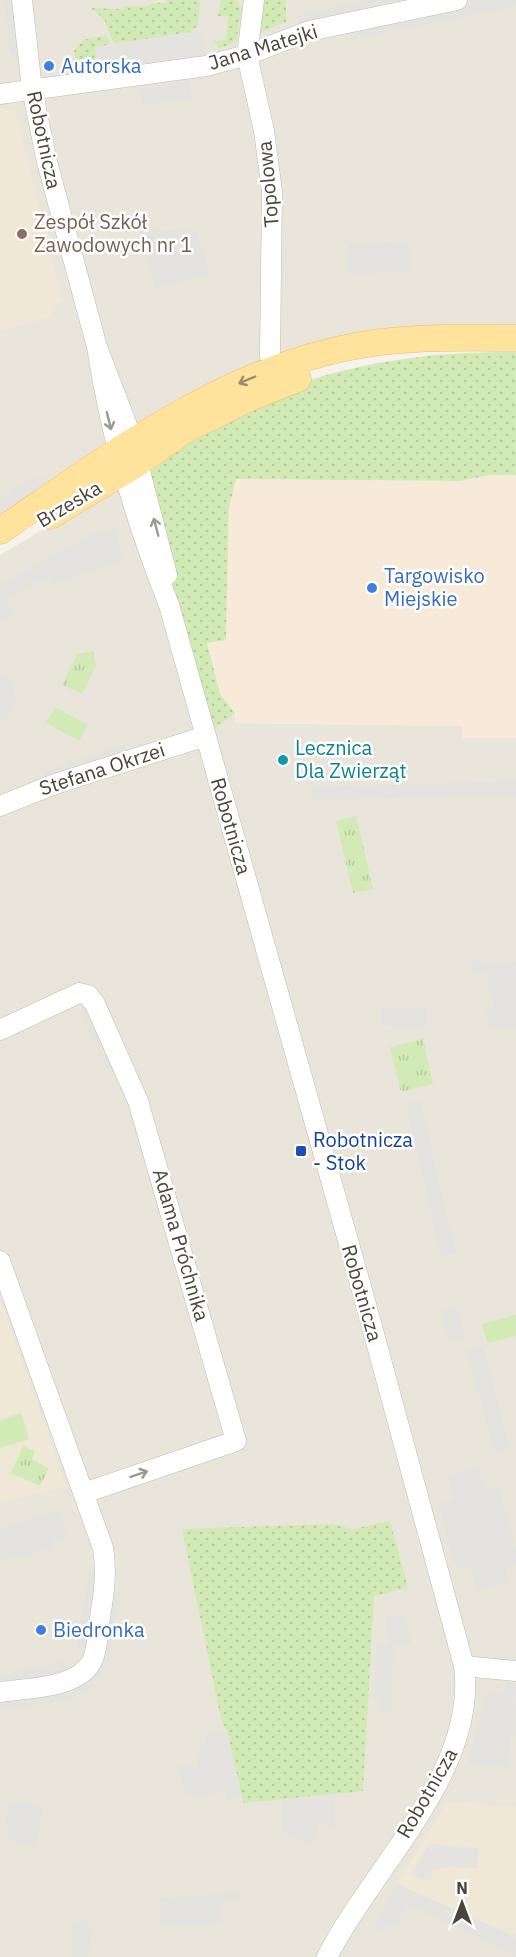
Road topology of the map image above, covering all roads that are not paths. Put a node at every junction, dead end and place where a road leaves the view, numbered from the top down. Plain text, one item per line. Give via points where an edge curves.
1 (22, 0) edge
2 (254, 0) edge
3 (457, 0) edge
4 (247, 55) junction
5 (32, 89) junction
6 (0, 94) edge
7 (489, 338) junction
8 (516, 338) edge
9 (273, 370) junction
10 (128, 457) junction
11 (0, 531) edge
12 (0, 546) edge
13 (206, 736) junction
14 (0, 806) edge
15 (0, 1030) edge
16 (0, 1261) edge
17 (84, 1493) junction
18 (464, 1666) junction
19 (516, 1671) edge
20 (0, 1692) edge
21 (327, 1957) edge

1 - 5 street, Robotnicza
2 - 4 street, Topolowa
3 - 4 street, Jana Matejki via 309,31
4 - 5 street, Jana Matejki via 206,66
4 - 9 street, Topolowa via 272,191
5 - 6 street, Jana Matejki
5 - 10 street, Robotnicza via 47,162 97,347 107,413
7 - 8 main road
7 - 9 main road via 363,344
7 - 10 main road via 362,360 311,375 252,398
9 -> 10 main road via 220,392
10 - 11 main road, Brzeska
10 - 12 main road, Brzeska
10 - 13 street, Robotnicza via 149,555 169,605
13 - 14 street, Stefana Okrzei via 55,783
13 - 18 street, Robotnicza
17 -> 15 street, Adama Próchnika via 236,1441 138,1101 95,1004 88,995 79,993
16 - 17 street
17 - 20 street via 106,1564 92,1660 73,1678
18 - 19 street
18 - 21 street, Robotnicza via 466,1699 452,1753

